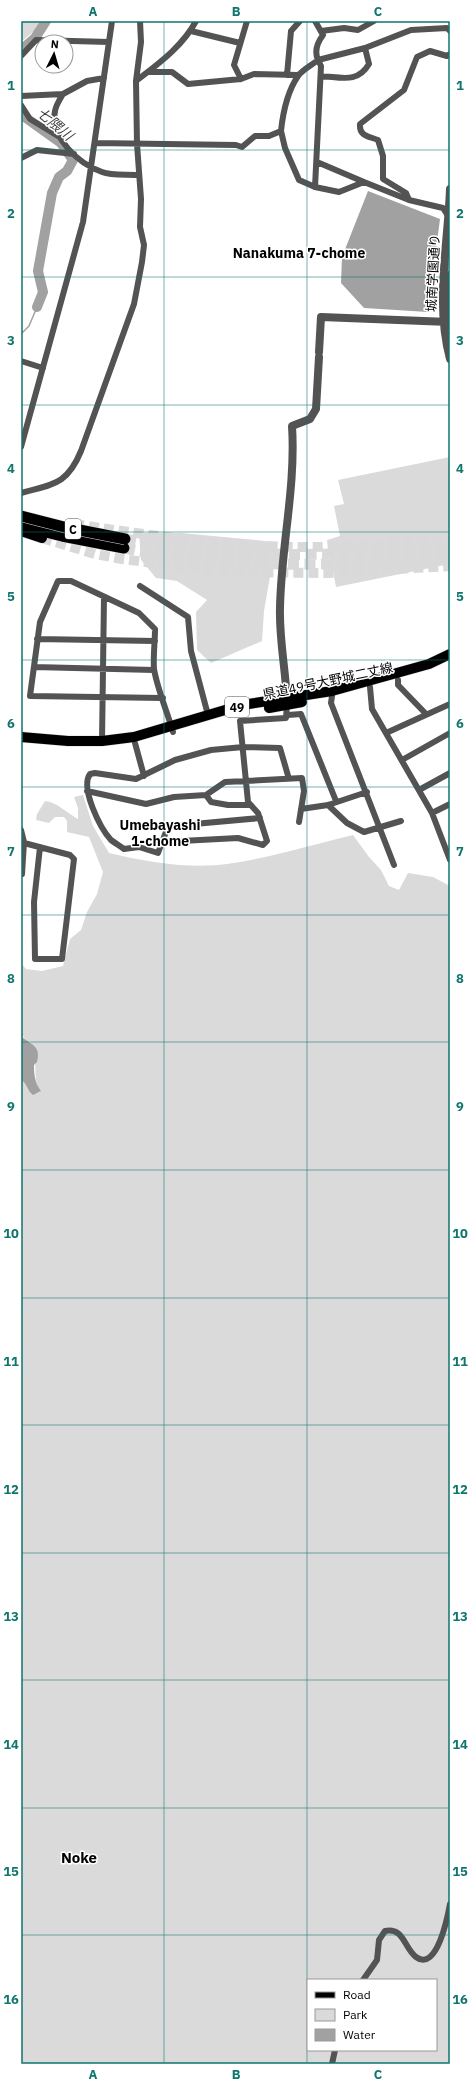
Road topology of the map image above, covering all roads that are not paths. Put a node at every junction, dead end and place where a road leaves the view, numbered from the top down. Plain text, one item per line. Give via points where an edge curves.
1 (112, 21) edge
2 (140, 21) edge
3 (196, 21) edge
4 (247, 21) edge
5 (300, 21) edge
6 (315, 21) edge
7 (374, 21) edge
8 (321, 31) junction
9 (450, 31) edge
10 (191, 32) junction
11 (109, 42) junction
12 (240, 43) junction
13 (365, 48) junction
14 (450, 54) edge
15 (21, 56) edge
16 (318, 60) junction
17 (148, 72) junction
18 (287, 75) junction
19 (298, 75) junction
20 (321, 76) junction
21 (104, 78) junction
22 (241, 79) junction
23 (136, 81) junction
24 (63, 94) junction
25 (21, 96) edge
26 (21, 105) edge
27 (281, 131) junction
28 (58, 136) junction
29 (95, 143) junction
30 (137, 144) junction
31 (74, 154) junction
32 (21, 158) edge
33 (317, 162) junction
34 (21, 166) edge
35 (92, 168) junction
36 (138, 175) junction
37 (364, 182) junction
38 (315, 187) junction
39 (450, 188) edge
40 (409, 200) junction
41 (449, 217) junction
42 (450, 275) edge
43 (447, 323) edge
44 (450, 359) edge
45 (21, 361) edge
46 (43, 368) junction
47 (21, 448) edge
48 (21, 493) edge
49 (21, 513) edge
50 (21, 516) edge
51 (50, 520) dead end
52 (21, 526) edge
53 (21, 531) edge
54 (42, 538) tunnel mouth
55 (140, 586) dead end
56 (104, 596) junction
57 (37, 639) junction
58 (104, 640) junction
59 (154, 641) junction
60 (450, 654) edge
61 (450, 661) edge
62 (34, 667) junction
63 (103, 668) junction
64 (154, 670) junction
65 (398, 680) junction
66 (370, 687) junction
67 (332, 696) junction
68 (103, 697) junction
69 (163, 698) junction
70 (450, 704) edge
71 (287, 706) junction
72 (426, 714) junction
73 (208, 715) junction
74 (172, 729) junction
75 (386, 733) junction
76 (450, 733) edge
77 (21, 737) edge
78 (102, 741) junction
79 (135, 743) junction
80 (21, 744) edge
81 (243, 747) junction
82 (402, 760) junction
83 (450, 773) edge
84 (144, 776) junction
85 (289, 779) junction
86 (246, 782) junction
87 (419, 790) junction
88 (87, 791) junction
89 (367, 792) junction
90 (206, 795) junction
91 (336, 801) junction
92 (450, 804) edge
93 (250, 805) junction
94 (328, 805) junction
95 (301, 809) junction
96 (432, 813) junction
97 (260, 818) junction
98 (401, 821) dead end
99 (299, 822) dead end
100 (380, 828) junction
101 (21, 830) edge
102 (162, 842) junction
103 (24, 843) junction
104 (40, 847) junction
105 (450, 860) edge
106 (394, 865) dead end
107 (22, 874) edge
108 (450, 1904) edge
109 (364, 1979) edge
110 (335, 2051) edge
111 (332, 2064) edge

1 - 11 street
2 - 23 street via 141,42
3 - 10 street
4 - 12 street
5 - 18 street via 290,31
6 - 8 street
7 - 8 street via 358,30 344,28
8 - 16 street via 323,35 318,42
9 - 13 street via 447,28 411,30
10 - 12 street
10 - 17 street
11 - 15 street via 36,40
11 - 21 street
12 - 22 street via 234,65
13 - 16 street
13 - 20 street via 370,64 356,78
14 - 40 street via 447,56 430,51 417,57 404,90 360,124 363,134 378,140 383,156 383,179 406,193
16 - 19 street
16 - 20 street
17 - 22 street via 172,72 188,84
17 - 23 street
18 - 19 street
18 - 22 street via 254,74
19 - 27 street via 282,115
20 - 33 street
21 - 24 street via 87,81
21 - 29 street
23 - 30 street
24 - 25 street
24 - 28 street via 54,112
26 - 28 street via 30,119
27 - 30 street via 269,136 255,136 242,148 236,145
27 - 38 street via 284,148 299,180
28 - 31 street
29 - 30 street
29 - 35 street
30 - 36 street
31 - 32 street via 36,150
31 - 35 street
32 - 34 street
33 - 37 street
33 - 38 street
35 - 36 street via 103,173
35 - 46 street via 78,241
36 - 48 street via 141,199 140,227 144,245 134,304 81,451 72,469 59,482
37 - 38 street via 339,192
37 - 40 street
39 - 41 street, 城南学園通り
40 - 41 street via 443,208
41 - 43 street, 城南学園通り via 442,284
42 - 43 street, 城南学園通り
43 - 44 street, 城南学園通り
43 - 71 street via 321,317 316,409 310,419 292,426 292,491 280,608
45 - 46 street
46 - 47 street
49 - 51 main road
50 - 52 highway, C, bridge via 124,544 62,536
53 - 54 main road
55 - 73 street via 188,617 191,651
56 - 57 street via 72,581 58,581 40,622
56 - 58 street
56 - 59 street via 139,613 155,629
57 - 58 street
57 - 62 street
58 - 59 street
58 - 63 street
59 - 64 street
60 - 71 main road, 県道49号大野城二丈線 / 49 via 429,664
61 - 65 main road, 県道49号大野城二丈線 / 49 via 430,671
62 - 63 street
62 - 68 street via 30,696
63 - 64 street
63 - 68 street
64 - 69 street
65 - 66 main road, 県道49号大野城二丈線 / 49
65 - 72 street via 398,685
66 - 67 main road, 県道49号大野城二丈線 / 49
66 - 75 street via 372,709
67 - 71 main road, 県道49号大野城二丈線 / 49
67 - 89 street via 332,703
68 - 69 street
68 - 78 street
69 - 74 street
70 - 72 street
71 - 73 main road, 県道49号大野城二丈線 / 49 via 242,705
71 - 74 main road, 県道49号大野城二丈線 / 49 via 244,711
71 - 81 street via 286,718 240,721
71 - 91 street via 301,714
72 - 75 street
73 - 74 main road, 県道49号大野城二丈線 / 49
74 - 78 main road, 県道49号大野城二丈線 / 49
74 - 79 main road, 県道49号大野城二丈線 / 49
75 - 82 street
76 - 82 street
77 - 78 main road, 県道49号大野城二丈線 / 49
79 - 80 main road, 県道49号大野城二丈線 / 49 via 68,748
79 - 84 street
81 - 84 street via 211,750 175,760
81 - 85 street via 280,748
81 - 86 street
82 - 87 street
83 - 87 street
84 - 88 street via 136,779 90,774 86,779
85 - 86 street
85 - 95 street via 302,778 304,790
86 - 90 street via 225,782
86 - 93 street
87 - 96 street
88 - 90 street via 146,804 174,797
88 - 102 street via 93,808 111,839 124,849 139,847 158,852
89 - 91 street
89 - 100 street
90 - 93 street via 211,802
91 - 94 street
92 - 96 street
93 - 97 street
94 - 95 street
94 - 100 street via 347,823 364,832
95 - 99 street
96 - 105 street
97 - 102 street via 172,826 167,830
97 - 102 street via 267,841 263,845 238,838
98 - 100 street
100 - 106 street
101 - 103 street
103 - 104 street
103 - 107 street
104 - 104 street via 70,855 74,859 62,959 35,959 34,902
108 - 109 street via 441,1943 431,1956 422,1959 416,1957 400,1934 396,1931 385,1931 379,1940 377,1960
110 - 111 street

